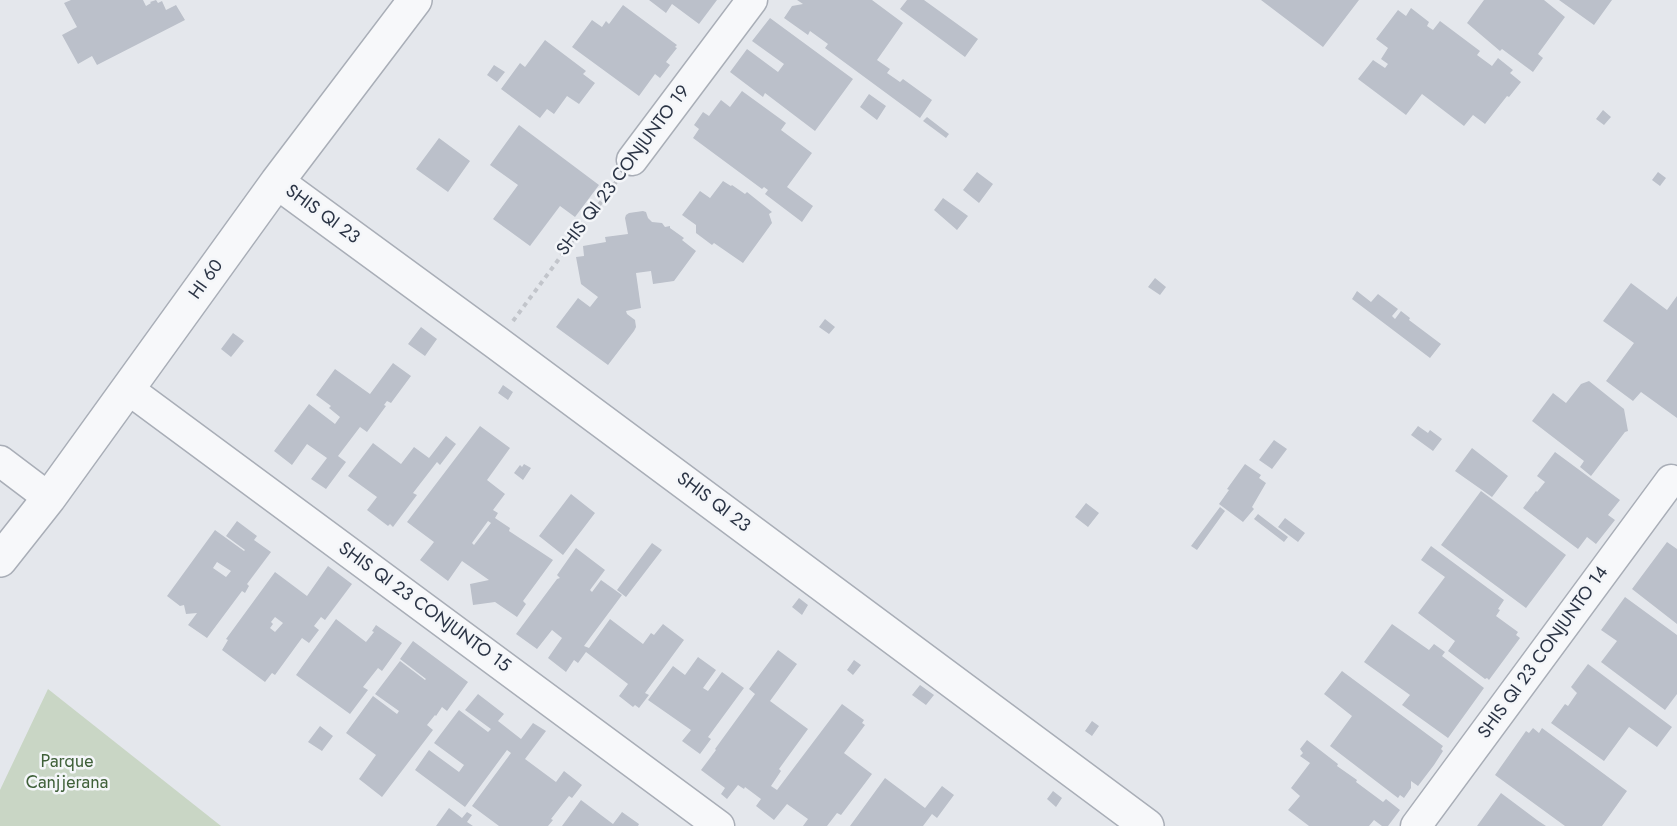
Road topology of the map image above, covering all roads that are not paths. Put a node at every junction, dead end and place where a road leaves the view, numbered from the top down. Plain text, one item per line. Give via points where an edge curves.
1 (415, 0) edge
2 (752, 0) edge
3 (632, 160) road end
4 (277, 182) junction
5 (128, 389) junction
6 (0, 461) edge
7 (1671, 480) dead end
8 (49, 498) junction
9 (0, 560) edge
10 (719, 826) edge
11 (1147, 826) edge
12 (1416, 826) edge

1 - 4 street, HI 60
2 - 3 street, SHIS QI 23 CONJUNTO 19
4 - 5 street, HI 60
4 - 11 street, SHIS QI 23
5 - 8 street, HI 60
5 - 10 street, SHIS QI 23 CONJUNTO 15
6 - 8 street
7 - 12 street, SHIS QI 23 CONJUNTO 14
8 - 9 street, HI 60

